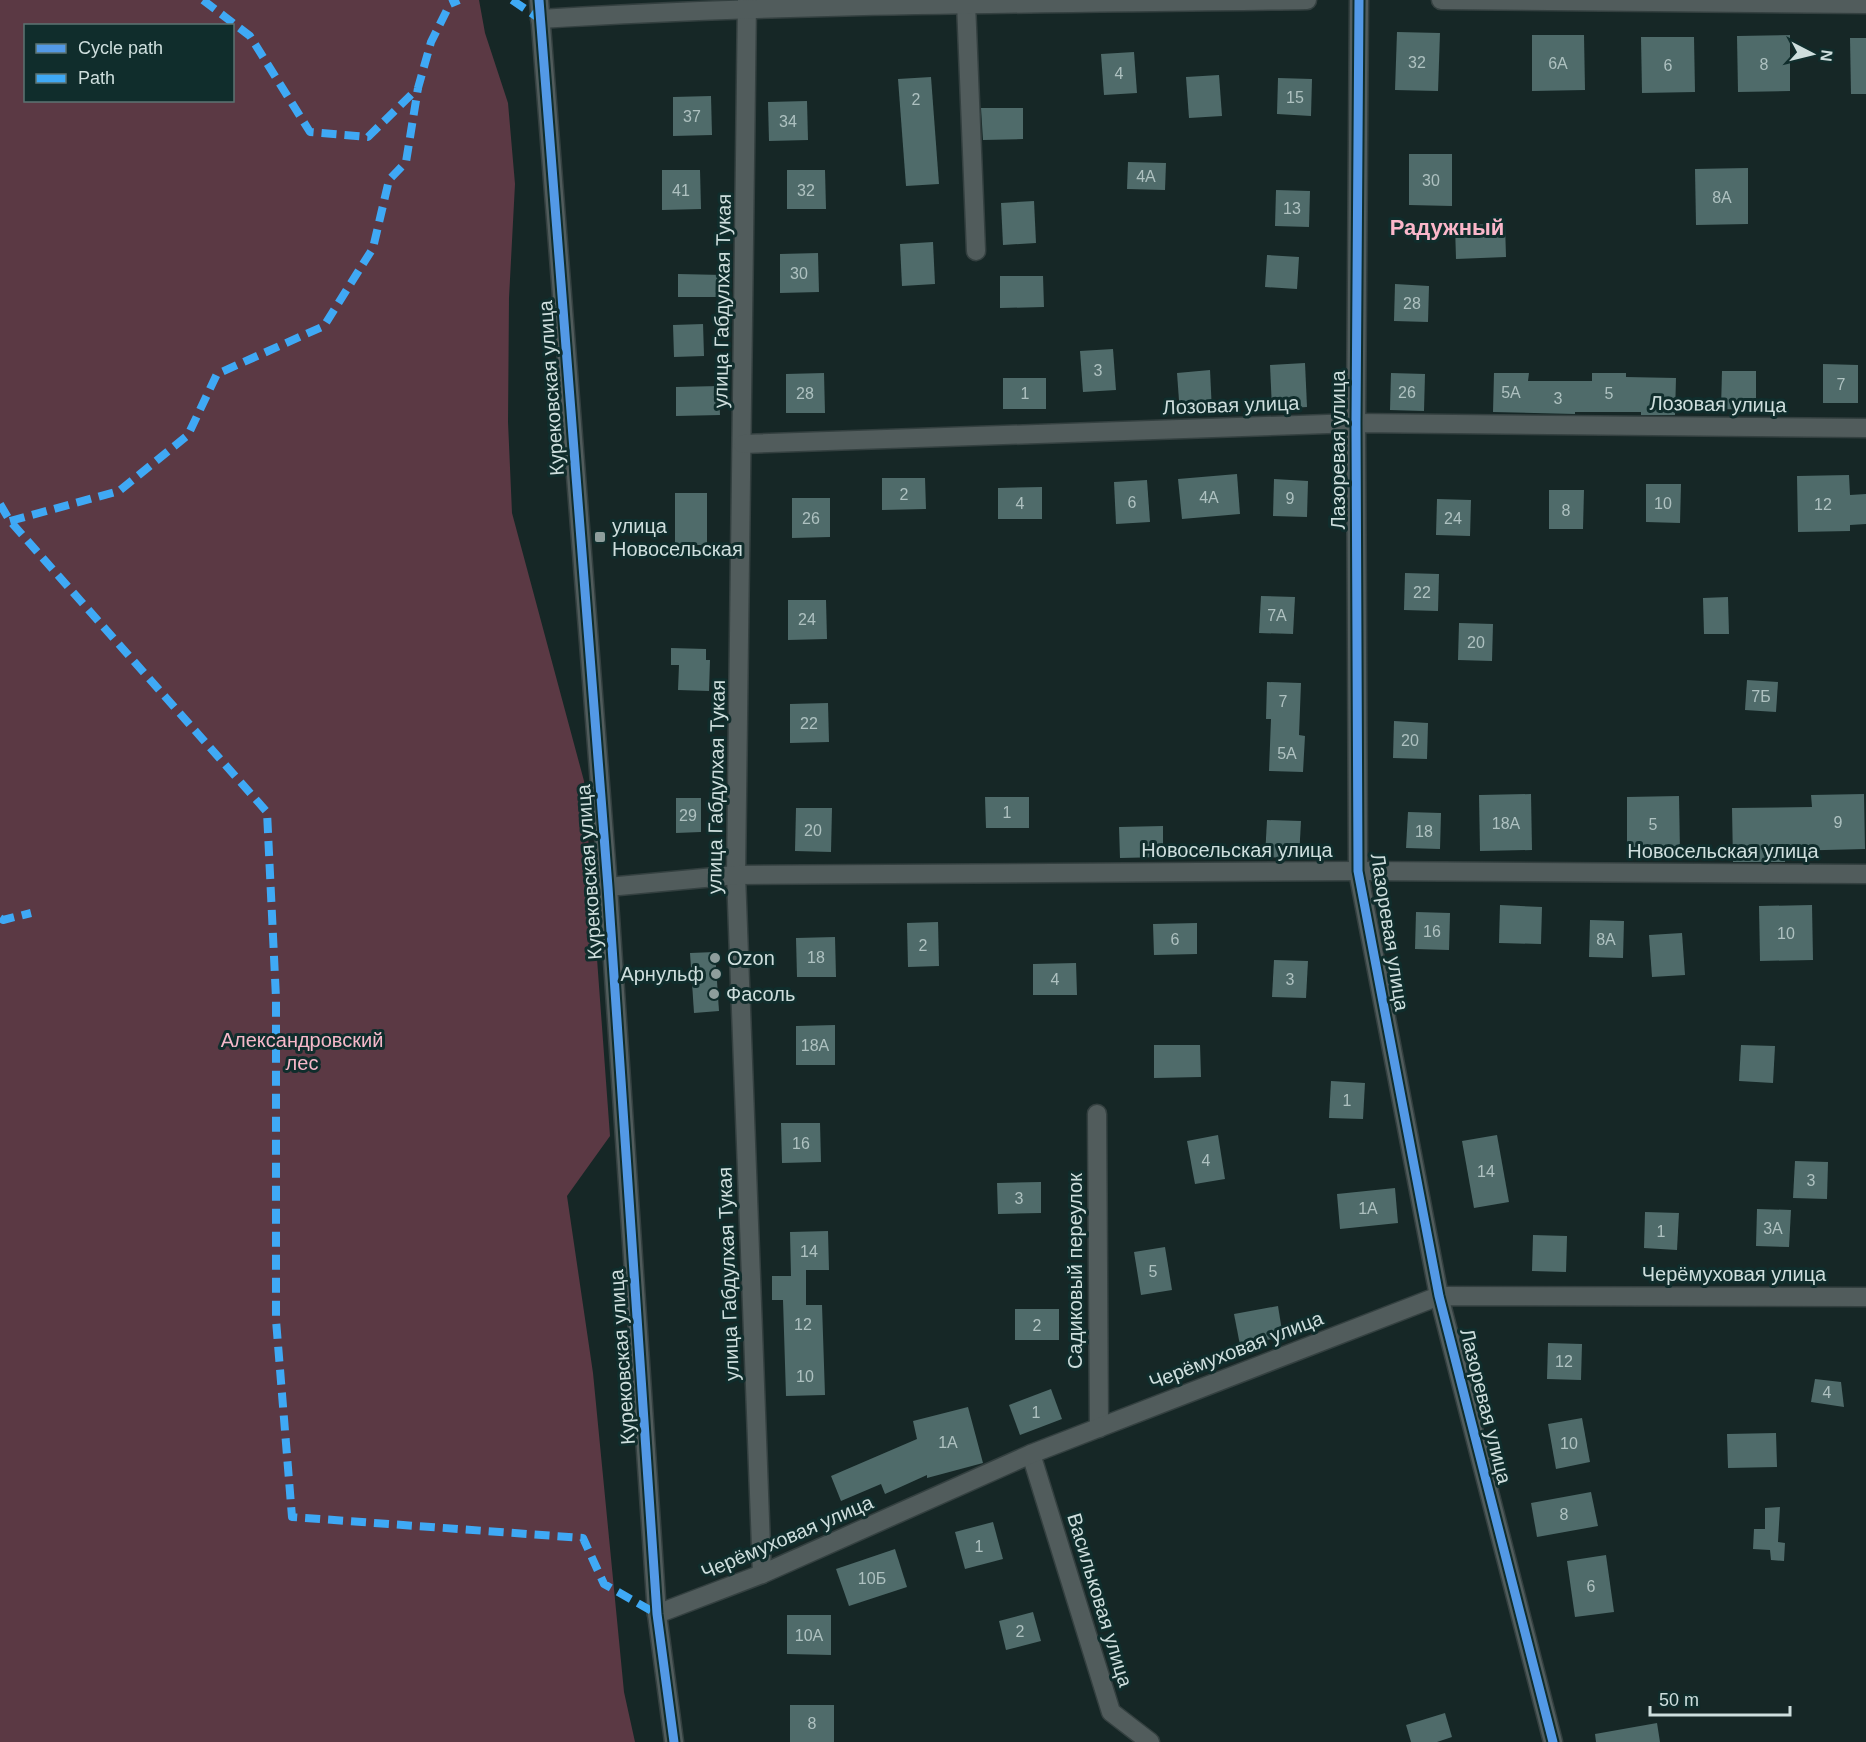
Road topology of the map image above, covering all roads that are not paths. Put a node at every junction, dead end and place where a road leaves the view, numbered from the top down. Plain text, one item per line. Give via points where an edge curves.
1 (539, 0) edge
2 (1307, 0) edge
3 (1359, 0) edge
4 (1441, 0) edge
5 (1072, 2) edge
6 (966, 3) junction
7 (748, 4) edge
8 (1866, 4) edge
9 (540, 19) junction
10 (976, 250) dead end
11 (1356, 423) junction
12 (1866, 428) edge
13 (743, 444) junction
14 (1358, 872) junction
15 (1866, 874) edge
16 (736, 875) junction
17 (608, 887) junction
18 (1097, 1114) dead end
19 (1439, 1296) junction
20 (1866, 1297) edge
21 (1099, 1428) junction
22 (1030, 1454) junction
23 (762, 1574) junction
24 (657, 1614) junction
25 (674, 1742) edge
26 (1150, 1742) edge
27 (1553, 1742) edge

1 - 9 street, Курековская улица
2 - 5 street
3 - 11 street, Лазоревая улица
4 - 8 street
5 - 6 street
6 - 7 street
6 - 10 street
7 - 9 street
7 - 13 street, улица Габдулхая Тукая
9 - 17 street, Курековская улица
11 - 12 street, Лозовая улица
11 - 13 street, Лозовая улица
11 - 14 street, Лазоревая улица
13 - 16 street, улица Габдулхая Тукая
14 - 15 street, Новосельская улица
14 - 16 street, Новосельская улица
14 - 19 street, Лазоревая улица
16 - 17 street, Новосельская улица
16 - 23 street, улица Габдулхая Тукая
17 - 24 street, Курековская улица
18 - 21 street, Садиковый переулок
19 - 20 street, Черёмуховая улица
19 - 21 street, Черёмуховая улица
19 - 27 street, Лазоревая улица
21 - 22 street, Черёмуховая улица
22 - 23 street, Черёмуховая улица
22 - 26 street, Васильковая улица via 1112,1712
23 - 24 street, Черёмуховая улица
24 - 25 street, Курековская улица

